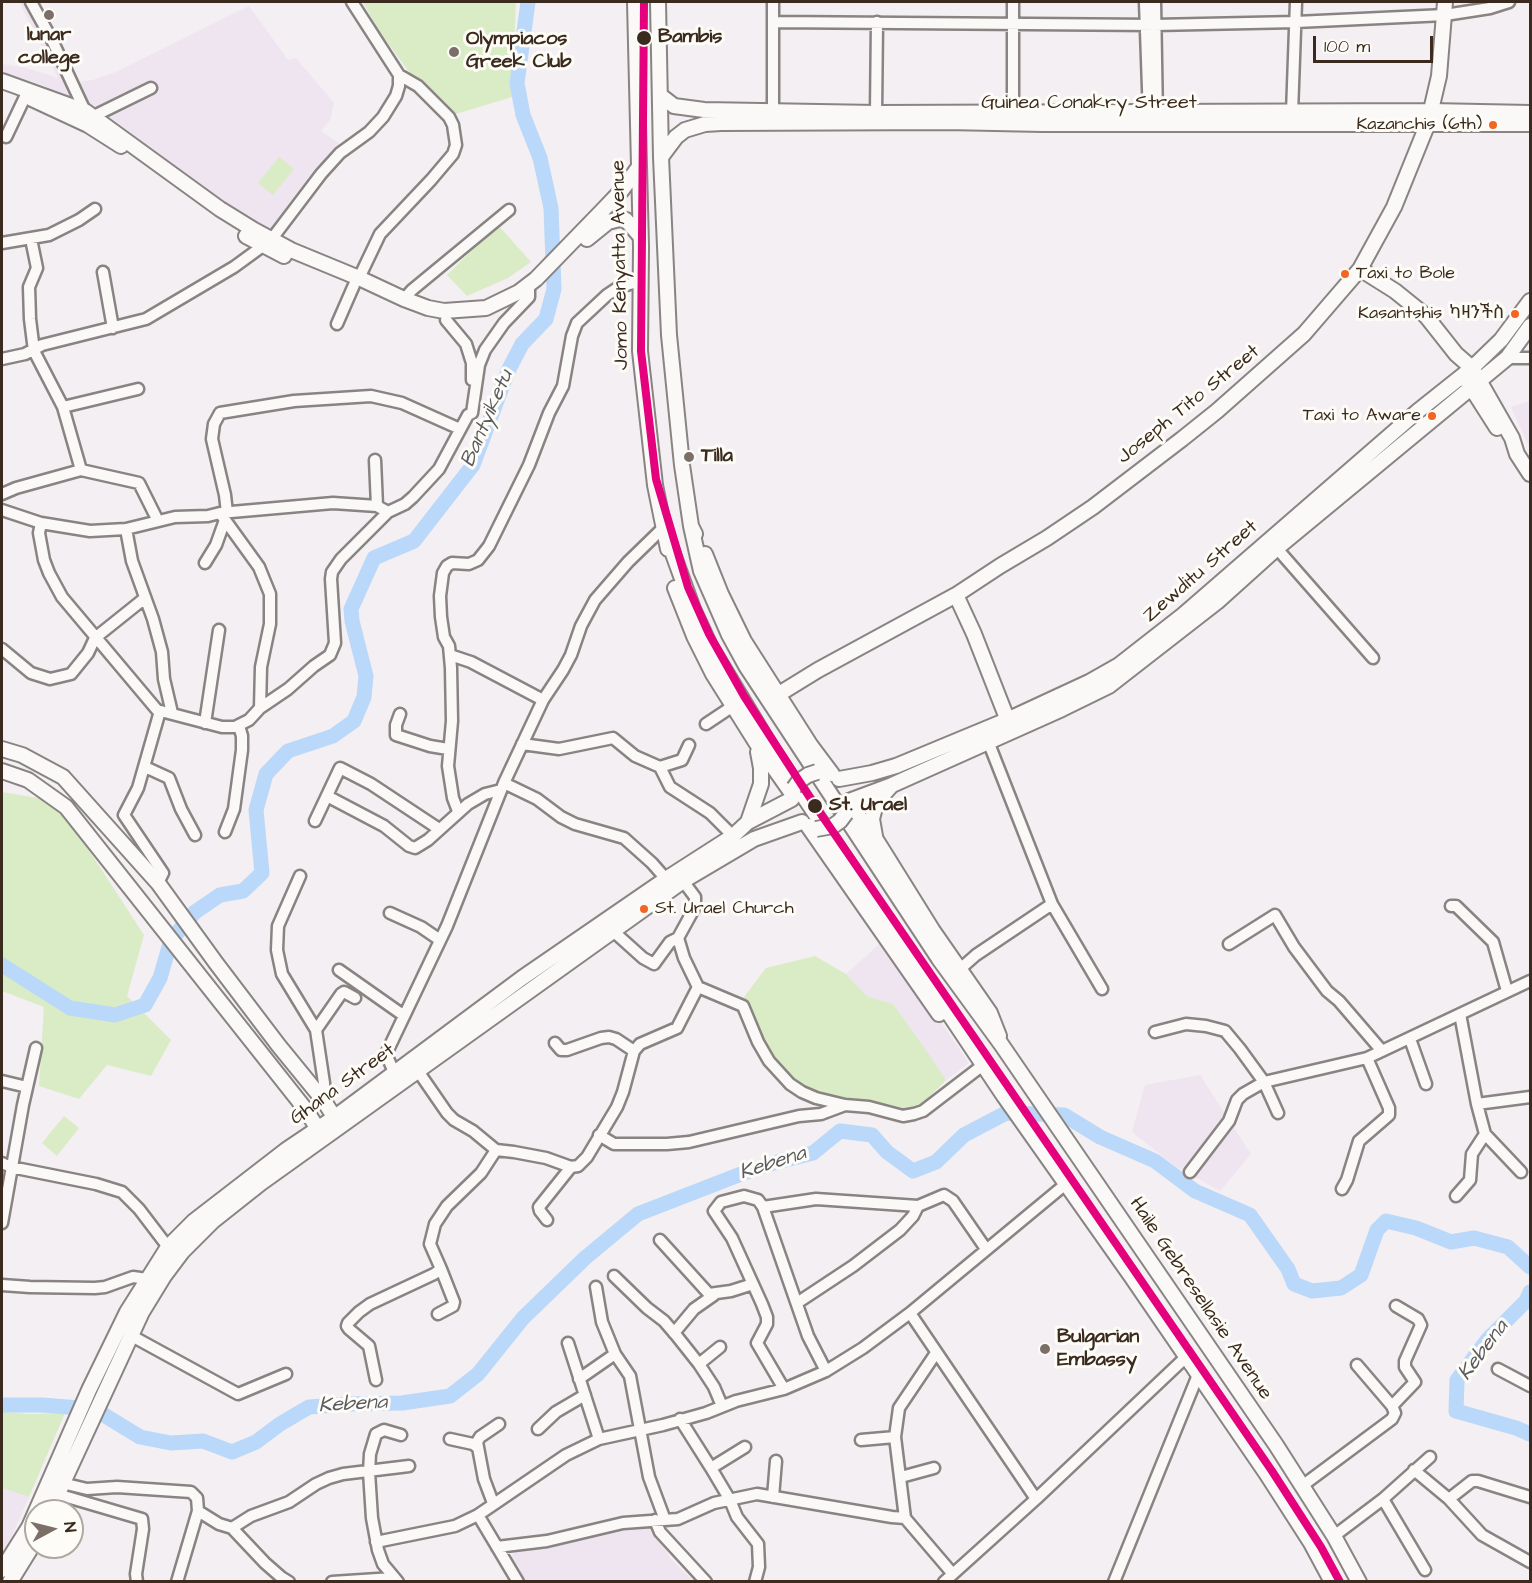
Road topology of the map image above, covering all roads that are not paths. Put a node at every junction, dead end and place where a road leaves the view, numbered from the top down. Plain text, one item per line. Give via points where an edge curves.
1 (31, 2) edge
2 (352, 2) edge
3 (635, 2) edge
4 (658, 2) edge
5 (772, 2) edge
6 (1013, 2) edge
7 (1145, 2) edge
8 (1155, 2) edge
9 (1296, 2) edge
10 (1509, 2) edge
11 (1445, 8) edge
12 (773, 22) junction
13 (877, 22) junction
14 (1296, 22) junction
15 (1012, 24) junction
16 (1150, 24) junction
17 (399, 75) junction
18 (2, 81) edge
19 (151, 88) dead end
20 (2, 89) edge
21 (661, 96) junction
22 (25, 97) junction
23 (773, 111) junction
24 (1013, 112) junction
25 (1530, 112) edge
26 (876, 113) junction
27 (1292, 113) junction
28 (89, 117) junction
29 (704, 117) junction
30 (806, 117) junction
31 (1153, 117) junction
32 (1430, 117) junction
33 (1043, 118) junction
34 (1250, 118) junction
35 (1530, 124) edge
36 (6, 137) dead end
37 (661, 157) junction
38 (638, 168) junction
39 (95, 209) dead end
40 (509, 210) dead end
41 (640, 236) junction
42 (31, 239) junction
43 (578, 242) junction
44 (2, 243) edge
45 (267, 243) junction
46 (1360, 269) junction
47 (103, 272) dead end
48 (356, 281) junction
49 (641, 281) junction
50 (529, 291) junction
51 (404, 299) junction
52 (1530, 301) edge
53 (446, 320) junction
54 (337, 324) dead end
55 (1530, 326) edge
56 (113, 328) junction
57 (34, 351) junction
58 (1507, 358) junction
59 (1530, 358) edge
60 (2, 359) edge
61 (1471, 378) junction
62 (138, 389) dead end
63 (63, 407) junction
64 (468, 416) junction
65 (460, 429) junction
66 (375, 460) dead end
67 (81, 470) junction
68 (1530, 474) edge
69 (2, 495) edge
70 (377, 506) junction
71 (2, 510) edge
72 (388, 513) junction
73 (224, 515) junction
74 (158, 521) junction
75 (41, 523) junction
76 (691, 526) junction
77 (126, 529) junction
78 (666, 534) junction
79 (1273, 544) junction
80 (206, 563) dead end
81 (956, 595) junction
82 (145, 597) junction
83 (219, 630) dead end
84 (95, 638) junction
85 (2, 649) edge
86 (450, 655) junction
87 (1373, 658) dead end
88 (779, 694) junction
89 (543, 700) junction
90 (733, 706) junction
91 (260, 708) junction
92 (160, 711) junction
93 (172, 713) junction
94 (399, 714) dead end
95 (205, 723) junction
96 (706, 724) dead end
97 (1010, 725) junction
98 (239, 726) junction
99 (986, 736) junction
100 (522, 744) junction
101 (757, 744) junction
102 (689, 745) dead end
103 (2, 749) edge
104 (448, 749) junction
105 (145, 767) junction
106 (660, 767) junction
107 (2, 771) edge
108 (836, 777) junction
109 (892, 785) junction
110 (503, 786) junction
111 (793, 794) junction
112 (327, 796) junction
113 (848, 807) junction
114 (458, 811) junction
115 (315, 821) dead end
116 (748, 822) junction
117 (809, 826) junction
118 (439, 829) junction
119 (225, 831) dead end
120 (195, 835) dead end
121 (733, 836) junction
122 (875, 838) junction
123 (300, 876) dead end
124 (666, 879) junction
125 (683, 881) junction
126 (158, 883) junction
127 (1052, 904) junction
128 (1451, 906) dead end
129 (390, 913) dead end
130 (614, 931) junction
131 (678, 938) junction
132 (440, 940) junction
133 (1229, 944) dead end
134 (211, 956) junction
135 (339, 970) dead end
136 (959, 970) junction
137 (1530, 981) edge
138 (698, 987) junction
139 (1102, 988) dead end
140 (1507, 991) junction
141 (216, 996) junction
142 (355, 998) dead end
143 (1460, 1014) junction
144 (403, 1015) junction
145 (316, 1030) junction
146 (1155, 1032) dead end
147 (250, 1039) junction
148 (1410, 1039) junction
149 (555, 1043) dead end
150 (1001, 1044) junction
151 (279, 1046) junction
152 (36, 1048) dead end
153 (634, 1051) junction
154 (1382, 1051) junction
155 (1367, 1058) junction
156 (982, 1062) junction
157 (418, 1071) junction
158 (394, 1072) junction
159 (2, 1081) edge
160 (1264, 1082) junction
161 (1426, 1084) dead end
162 (27, 1087) junction
163 (1530, 1097) edge
164 (324, 1101) junction
165 (1477, 1104) junction
166 (845, 1105) junction
167 (1278, 1113) dead end
168 (338, 1122) junction
169 (321, 1134) junction
170 (1485, 1134) junction
171 (599, 1135) junction
172 (496, 1150) junction
173 (290, 1155) junction
174 (6, 1165) edge
175 (572, 1167) junction
176 (1190, 1172) dead end
177 (1521, 1172) dead end
178 (1066, 1183) junction
179 (1342, 1189) dead end
180 (1456, 1196) dead end
181 (918, 1206) junction
182 (763, 1207) junction
183 (547, 1220) dead end
184 (2, 1223) edge
185 (660, 1240) dead end
186 (168, 1247) junction
187 (986, 1249) junction
188 (441, 1269) junction
189 (614, 1276) dead end
190 (147, 1279) junction
191 (753, 1284) junction
192 (2, 1285) edge
193 (596, 1287) dead end
194 (714, 1295) junction
195 (797, 1303) junction
196 (1396, 1306) dead end
197 (910, 1313) junction
198 (438, 1314) dead end
199 (674, 1333) junction
200 (130, 1335) junction
201 (568, 1343) dead end
202 (720, 1347) dead end
203 (936, 1353) junction
204 (615, 1354) junction
205 (1186, 1357) junction
206 (110, 1363) junction
207 (699, 1364) junction
208 (1357, 1365) dead end
209 (1498, 1369) dead end
210 (826, 1371) junction
211 (286, 1374) dead end
212 (1198, 1375) junction
213 (579, 1379) junction
214 (376, 1380) dead end
215 (1530, 1386) edge
216 (784, 1389) junction
217 (585, 1395) junction
218 (1392, 1406) junction
219 (722, 1407) junction
220 (680, 1419) junction
221 (499, 1424) dead end
222 (538, 1429) dead end
223 (640, 1429) junction
224 (401, 1435) dead end
225 (77, 1436) junction
226 (895, 1437) junction
227 (450, 1439) dead end
228 (599, 1439) junction
229 (861, 1440) dead end
230 (477, 1447) junction
231 (746, 1447) dead end
232 (1430, 1457) dead end
233 (776, 1461) dead end
234 (409, 1466) dead end
235 (934, 1467) dead end
236 (711, 1468) junction
237 (1414, 1470) junction
238 (369, 1472) junction
239 (901, 1477) junction
240 (1302, 1486) junction
241 (60, 1489) junction
242 (773, 1497) junction
243 (1530, 1497) edge
244 (43, 1499) edge
245 (55, 1499) edge
246 (1036, 1499) junction
247 (1383, 1499) junction
248 (1449, 1499) junction
249 (730, 1500) junction
250 (493, 1503) junction
251 (198, 1511) junction
252 (478, 1515) junction
253 (905, 1518) junction
254 (660, 1520) junction
255 (24, 1527) edge
256 (232, 1528) junction
257 (1334, 1536) junction
258 (376, 1542) junction
259 (497, 1547) junction
260 (6, 1552) edge
261 (24, 1559) edge
262 (1530, 1562) edge
263 (2, 1570) edge
264 (1425, 1570) dead end
265 (948, 1577) edge
266 (379, 1580) edge
267 (396, 1580) edge
268 (10, 1581) edge
269 (137, 1581) edge
270 (177, 1581) edge
271 (289, 1581) edge
272 (332, 1581) edge
273 (518, 1581) edge
274 (706, 1581) edge
275 (755, 1581) edge
276 (1114, 1581) edge
277 (1332, 1581) edge
278 (1359, 1581) edge

1 - 28 street
2 - 17 street
3 - 38 main road, Jomo Kenyatta Avenue
4 - 21 main road
5 - 12 street
6 - 15 street
7 - 16 street
8 - 16 street
9 - 14 street
10 - 11 street via 1490,8
11 - 14 street
11 - 32 main road, Joseph Tito Street via 1439,76
12 - 13 street
12 - 23 street
13 - 15 street
13 - 26 street
14 - 16 street
14 - 27 street
15 - 16 street
15 - 24 street
16 - 31 street
17 - 45 street via 396,96 383,117 340,153
17 - 48 street via 443,108 453,125 456,145 431,180 380,234
18 - 28 main road
19 - 28 street
20 - 22 main road
21 - 29 main road, Guinea Conakry Street via 674,106
21 - 37 main road
22 - 28 main road
22 - 36 street
23 - 29 main road, Guinea Conakry Street
23 - 30 main road, Guinea Conakry Street
24 - 26 main road, Guinea Conakry Street
24 - 33 main road, Guinea Conakry Street
25 - 32 main road, Guinea Conakry Street
26 - 30 main road, Guinea Conakry Street
27 - 32 main road, Guinea Conakry Street
27 - 34 main road, Guinea Conakry Street
28 - 45 main road via 201,205
29 - 30 main road, Guinea Conakry Street
29 - 37 main road, Guinea Conakry Street via 676,136
30 - 33 main road, Guinea Conakry Street
31 - 33 main road, Guinea Conakry Street
31 - 34 main road, Guinea Conakry Street
32 - 34 main road, Guinea Conakry Street
32 - 35 main road, Guinea Conakry Street
32 - 46 main road, Joseph Tito Street via 1394,207
37 - 76 main road via 669,335
38 - 41 main road, Jomo Kenyatta Avenue
38 - 43 main road
39 - 42 street via 49,235
40 - 51 street
41 - 43 main road via 626,220 614,219
41 - 49 main road, Jomo Kenyatta Avenue
42 - 44 street
42 - 57 street via 37,268 29,287
43 - 50 main road
45 - 48 main road
45 - 56 street via 234,267 146,318
46 - 61 main road via 1426,316
46 - 81 main road, Joseph Tito Street via 1304,334 1217,411 1093,507
47 - 56 street
48 - 51 main road
48 - 53 main road via 412,309
48 - 54 street
49 - 78 main road, Jomo Kenyatta Avenue via 641,362 655,485
49 - 86 street via 619,287 577,323 563,386 489,546 478,560 452,563 443,573 441,617
50 - 51 main road via 474,310 444,311
50 - 53 main road via 489,314
50 - 64 street via 485,350 479,365 474,407
52 - 61 main road, Zewditu Street
53 - 64 street via 470,352
55 - 58 main road, Zewditu Street
56 - 57 street via 38,346
57 - 60 street
57 - 63 street
58 - 59 street
58 - 61 main road, Zewditu Street
61 - 68 main road via 1508,447
61 - 79 main road, Zewditu Street via 1418,411
62 - 63 street
63 - 67 street
64 - 65 street
65 - 72 street via 439,469 405,504
65 - 73 street via 402,403 371,396 294,401 220,413 212,439 225,495
66 - 70 street
67 - 69 street
67 - 74 street via 139,483
70 - 72 street
70 - 73 street via 333,502
71 - 75 street
72 - 91 street via 332,572 335,643 330,655
73 - 74 street
73 - 80 street via 216,545
73 - 91 street via 259,567 270,594
74 - 77 street
75 - 77 street via 90,531
75 - 84 street via 41,546 49,573 62,597
76 - 88 main road via 744,641
76 - 150 main road, Haile Gebresellasie Avenue via 712,598 746,666 939,958
77 - 82 street
78 - 89 street via 622,567 595,600 571,655
78 - 90 main road via 669,564 682,609
78 - 156 main road, Jomo Kenyatta Avenue via 693,609 739,696
79 - 87 street
79 - 97 main road, Zewditu Street via 1119,665
81 - 88 main road, Joseph Tito Street
81 - 97 main road
82 - 84 street
82 - 93 street via 162,652
83 - 95 street
84 - 85 street via 71,674 50,679 31,673
84 - 92 street
86 - 89 street
86 - 104 street via 452,721
88 - 108 main road via 811,746
89 - 100 street
90 - 96 street
90 - 101 main road
91 - 98 street
92 - 93 street
92 - 105 street
93 - 95 street
94 - 104 street via 396,735
95 - 98 street
97 - 99 main road, Zewditu Street
98 - 119 street via 242,750 234,809
99 - 108 main road, Zewditu Street via 881,771
99 - 109 main road, Zewditu Street
99 - 127 street
100 - 106 street via 559,748 613,738 635,756
100 - 110 street
101 - 111 main road
101 - 116 main road via 761,784
102 - 106 street via 682,760
103 - 126 main road via 63,777
104 - 114 street
105 - 120 street via 169,778
105 - 126 street via 124,815 163,873
106 - 121 street via 670,787 710,813
107 - 141 main road via 28,780 66,807
108 - 111 main road, bridge via 817,772 808,775 799,781
108 - 113 main road via 848,793
109 - 113 main road, Zewditu Street
109 - 122 main road via 874,811
110 - 114 street
110 - 124 street via 537,799 575,824 624,838
110 - 132 street
111 - 116 main road, Ghana Street
111 - 117 main road via 796,815
112 - 115 street
112 - 118 street via 384,826 415,848
112 - 118 street via 340,768
113 - 117 main road, bridge via 833,826
113 - 122 main road, Haile Gebresellasie Avenue
114 - 118 street
116 - 121 main road, Ghana Street
117 - 125 main road, Ghana Street via 754,839
117 - 156 main road via 964,1051
121 - 124 main road, Ghana Street
122 - 136 main road, Haile Gebresellasie Avenue
123 - 145 street via 278,926 278,950 282,974
124 - 158 main road, Ghana Street
125 - 130 main road, Ghana Street
125 - 131 street via 696,900
126 - 134 main road
127 - 136 street
127 - 139 street
128 - 140 street via 1456,906 1493,942
129 - 132 street
130 - 131 street via 654,964 670,942
130 - 157 main road, Ghana Street
131 - 138 street
132 - 144 street
133 - 154 street via 1275,915 1327,991
134 - 141 main road
134 - 151 main road
135 - 144 street
136 - 150 main road, Haile Gebresellasie Avenue via 990,1013
137 - 140 street
138 - 153 street via 677,1028 640,1044
138 - 166 street via 743,1006 769,1061 790,1084 816,1098
140 - 143 street
141 - 147 main road
142 - 145 street via 341,994
143 - 148 street
143 - 165 street
144 - 158 street via 386,1054
145 - 164 street
146 - 160 street via 1186,1024 1225,1031
147 - 151 main road
147 - 169 main road
148 - 154 street
148 - 161 street
149 - 153 street via 561,1050 567,1050 609,1038
150 - 240 main road, Haile Gebresellasie Avenue
151 - 164 main road
152 - 162 street
153 - 171 street via 617,1107
154 - 155 street
155 - 160 street
155 - 179 street via 1389,1115 1359,1141
156 - 166 street via 923,1111 914,1114 903,1116
156 - 178 main road, Jomo Kenyatta Avenue
157 - 168 main road, Ghana Street
157 - 172 street via 447,1113
158 - 168 main road, Ghana Street
159 - 162 street
160 - 167 street
160 - 176 street via 1237,1100 1229,1121
162 - 174 street
163 - 165 street
164 - 168 main road
165 - 170 street
166 - 171 street via 821,1114 689,1142 614,1144
168 - 169 main road, Ghana Street
169 - 173 main road, Ghana Street
170 - 177 street
170 - 180 street via 1472,1154 1470,1180
171 - 175 street via 582,1164
172 - 175 street via 546,1158
172 - 188 street via 481,1173 447,1206 435,1224 430,1244
173 - 186 main road, Ghana Street via 194,1221
173 - 200 main road, Ghana Street via 196,1237 164,1276
174 - 184 street
174 - 186 street via 122,1192
175 - 183 street via 539,1207
178 - 187 street
178 - 205 main road
181 - 182 street via 816,1199
181 - 187 street via 945,1195 949,1197
181 - 195 street via 900,1230
182 - 191 street via 758,1200 744,1196 721,1202 714,1211 732,1238
182 - 195 street
185 - 194 street via 705,1291
186 - 190 main road, Ghana Street
187 - 197 street
188 - 198 street via 454,1302
188 - 214 street via 370,1304 348,1323 369,1346
189 - 199 street
190 - 192 street via 133,1277 95,1288
190 - 206 main road, Ghana Street via 127,1312
191 - 194 street
191 - 216 street via 767,1317 757,1343
193 - 204 street via 602,1322
194 - 199 street via 694,1309
195 - 210 street
196 - 218 street via 1421,1325 1405,1361 1415,1382
197 - 203 street
197 - 210 street
199 - 207 street
200 - 206 main road, Ghana Street
200 - 211 street via 238,1395
201 - 213 street
202 - 207 street
203 - 226 street via 899,1408
203 - 246 street
204 - 213 street
204 - 223 street via 630,1376
205 - 212 main road
205 - 246 street
206 - 225 main road, Ghana Street via 104,1393
206 - 225 main road, Ghana Street via 89,1390
207 - 219 street
208 - 218 street
209 - 215 street
210 - 216 street
212 - 276 street
212 - 277 main road via 1266,1473
213 - 217 street
216 - 219 street
217 - 222 street via 556,1412
217 - 228 street
218 - 240 street via 1392,1419
219 - 220 street
220 - 223 street
220 - 236 street
221 - 230 street via 480,1437
223 - 228 street
223 - 254 street
224 - 238 street via 384,1430 376,1434
225 - 241 main road, Ghana Street
225 - 244 main road, Ghana Street
226 - 229 street
226 - 239 street
227 - 230 street
228 - 250 street via 566,1455
230 - 250 street
231 - 236 street
232 - 237 street
233 - 242 street
234 - 238 street
235 - 239 street
236 - 249 street
237 - 247 street
237 - 248 street
238 - 256 street via 329,1478 289,1502 251,1516
238 - 258 street
239 - 253 street
240 - 257 main road, Haile Gebresellasie Avenue
241 - 245 main road, Ghana Street
241 - 251 street via 117,1487 191,1492 197,1498
241 - 269 street via 142,1519
242 - 249 street via 757,1494
242 - 253 street
243 - 248 street via 1472,1481
246 - 265 street
247 - 257 street
247 - 264 street
248 - 262 street via 1482,1535
249 - 254 street via 678,1519
249 - 275 street via 737,1517 758,1544
250 - 252 street
251 - 256 street
251 - 270 street
252 - 258 street via 446,1529
252 - 259 street
253 - 265 street
254 - 259 street via 623,1523 547,1541
254 - 274 street via 660,1532
255 - 260 main road, Ghana Street
256 - 271 street via 265,1563
257 - 278 main road, Haile Gebresellasie Avenue
258 - 267 street via 383,1564
259 - 273 street
260 - 263 main road, Ghana Street
261 - 268 main road
266 - 267 street
266 - 272 street

